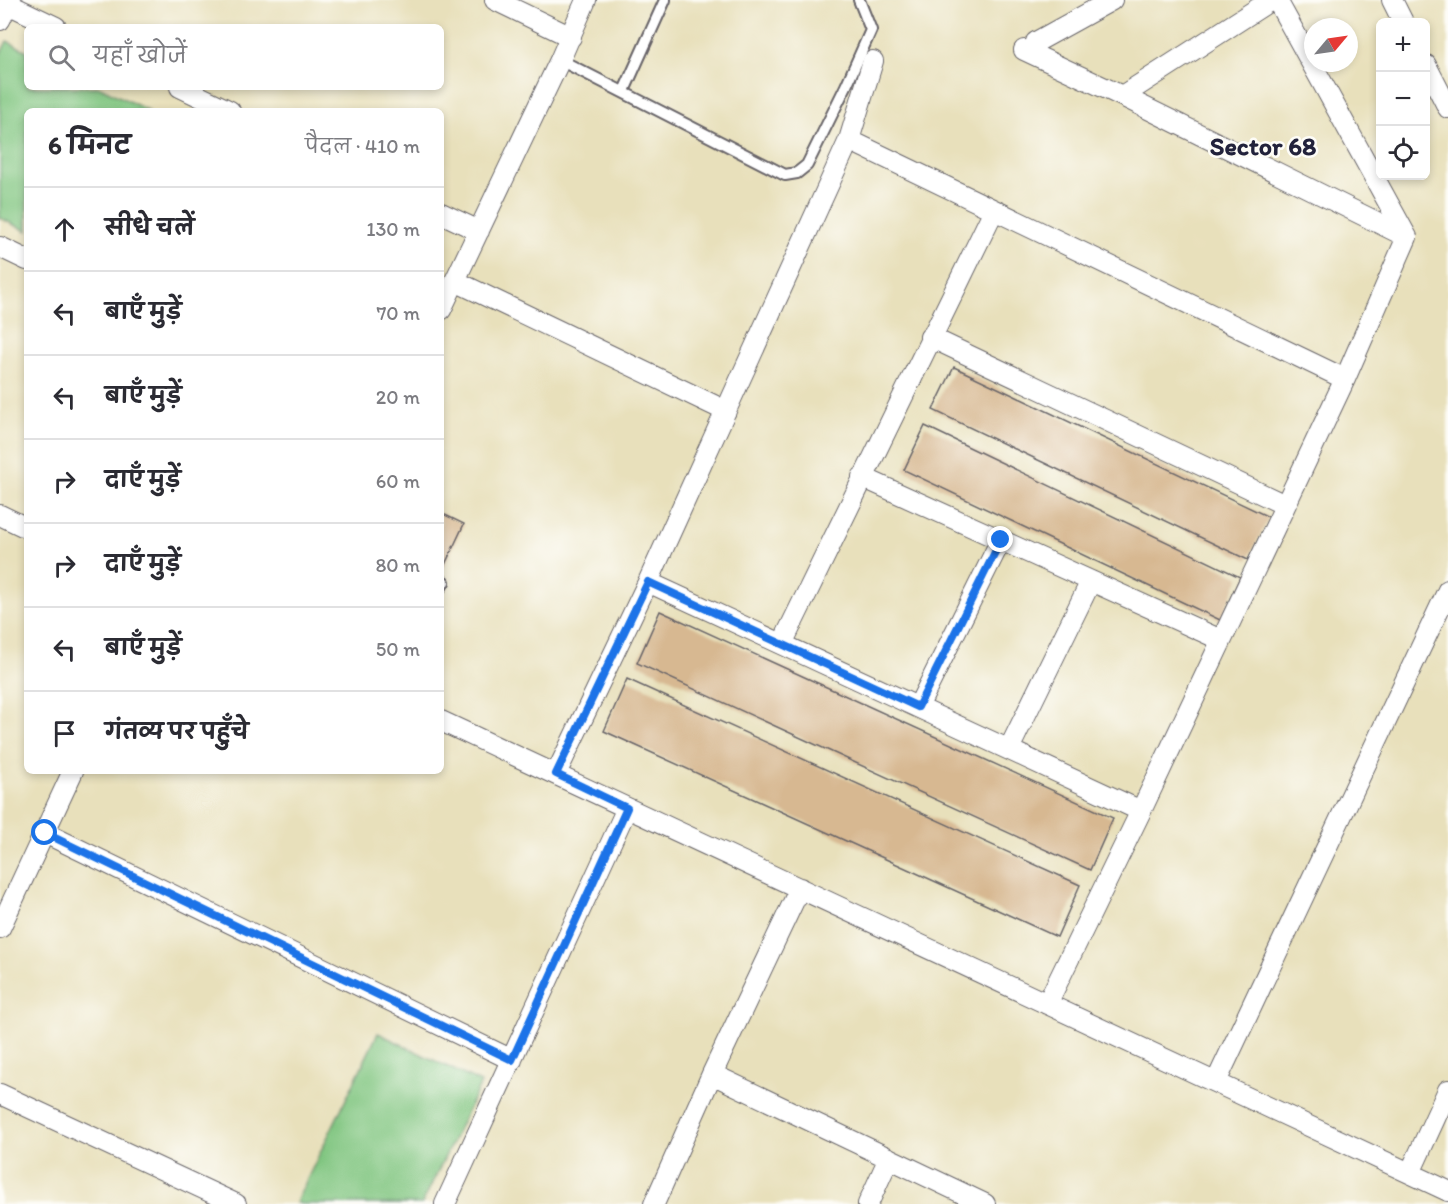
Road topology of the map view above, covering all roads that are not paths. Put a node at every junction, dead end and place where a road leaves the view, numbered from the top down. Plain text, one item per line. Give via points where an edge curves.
1 (495, 0) edge
2 (586, 0) edge
3 (664, 0) edge
4 (859, 0) edge
5 (1112, 0) edge
6 (1392, 0) edge
7 (6, 8) edge
8 (1401, 18) edge
9 (48, 24) edge
10 (571, 36) junction
11 (560, 60) junction
12 (873, 61) dead end
13 (1429, 72) edge
14 (186, 90) edge
15 (624, 91) junction
16 (1122, 96) junction
17 (224, 108) edge
18 (1448, 108) edge
19 (849, 140) junction
20 (994, 210) junction
21 (444, 214) edge
22 (479, 231) junction
23 (1407, 237) junction
24 (0, 247) edge
25 (24, 259) edge
26 (455, 281) junction
27 (444, 304) edge
28 (930, 337) junction
29 (1345, 379) junction
30 (726, 411) junction
31 (862, 477) junction
32 (1285, 505) junction
33 (0, 515) edge
34 (24, 527) edge
35 (1001, 540) junction
36 (1091, 581) junction
37 (648, 582) junction
38 (1448, 590) edge
39 (1221, 640) junction
40 (782, 644) junction
41 (918, 707) junction
42 (444, 722) edge
43 (1009, 750) junction
44 (72, 774) edge
45 (556, 774) junction
46 (627, 808) junction
47 (1141, 811) junction
48 (45, 833) junction
49 (800, 888) junction
50 (0, 928) edge
51 (1047, 1004) junction
52 (512, 1060) junction
53 (712, 1074) junction
54 (1216, 1082) junction
55 (1448, 1090) edge
56 (0, 1094) edge
57 (889, 1158) junction
58 (1410, 1173) junction
59 (1448, 1191) edge
60 (236, 1204) edge
61 (445, 1204) edge
62 (654, 1204) edge
63 (868, 1204) edge
64 (985, 1204) edge

1 - 10 street
2 - 10 street
3 - 15 lane
4 - 15 lane via 871,30 807,165 797,173 785,175
5 - 16 street via 1030,46
6 - 8 street
7 - 9 street
10 - 11 street
11 - 15 lane
11 - 22 street
12 - 19 street
13 - 18 street
14 - 17 street
16 - 23 street
16 - 23 street via 1268,2 1276,2
19 - 20 street
19 - 30 street
20 - 28 street
20 - 29 street
21 - 22 street
22 - 26 street
23 - 29 street
24 - 25 street
26 - 27 street
26 - 30 street
28 - 31 street
28 - 32 street
29 - 32 street
30 - 37 street
31 - 35 street
31 - 40 street
32 - 39 street
33 - 34 street
35 - 36 street
35 - 41 street
36 - 39 street
36 - 43 street
37 - 40 street
37 - 45 street
38 - 54 street
39 - 47 street
40 - 41 street
41 - 43 street
42 - 45 street
43 - 47 street
44 - 48 street
45 - 46 street
46 - 49 street
46 - 52 street
47 - 51 street
48 - 50 street
48 - 52 street
49 - 51 street
49 - 53 street
51 - 54 street
52 - 61 street
53 - 57 street
53 - 62 street
54 - 58 street
55 - 58 street
56 - 60 street
57 - 63 street
57 - 64 street
58 - 59 street

